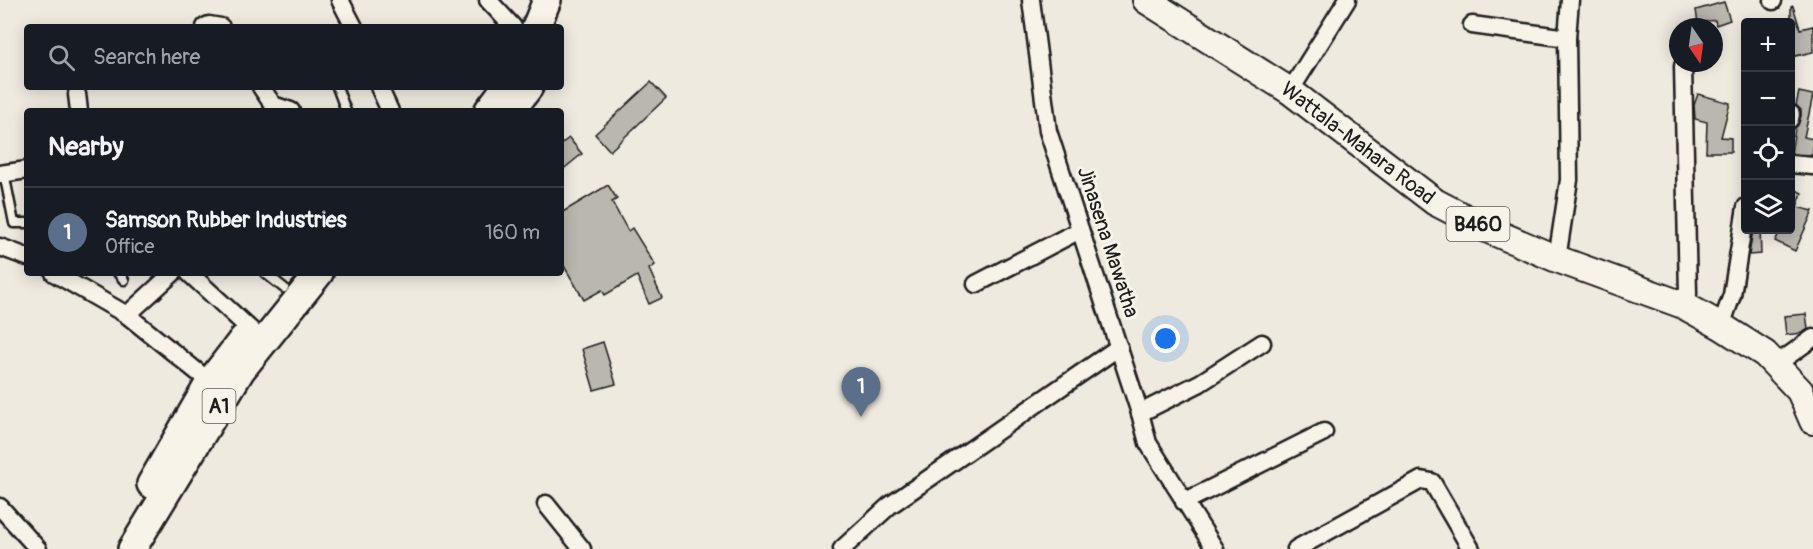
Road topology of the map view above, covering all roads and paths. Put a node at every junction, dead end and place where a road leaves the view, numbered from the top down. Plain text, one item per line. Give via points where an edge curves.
1 (340, 0) edge
2 (488, 0) edge
3 (1031, 0) edge
4 (1146, 0) edge
5 (1347, 0) edge
6 (1570, 0) edge
7 (352, 24) edge
8 (510, 24) edge
9 (1473, 25) dead end
10 (1567, 38) junction
11 (1683, 72) edge
12 (263, 90) edge
13 (338, 90) edge
14 (380, 90) edge
15 (504, 90) edge
16 (527, 90) edge
17 (1290, 91) junction
18 (77, 94) dead end
19 (79, 108) edge
20 (282, 108) edge
21 (345, 108) edge
22 (389, 108) edge
23 (490, 108) edge
24 (513, 108) edge
25 (1795, 164) edge
26 (1813, 166) edge
27 (24, 170) edge
28 (2, 174) edge
29 (24, 224) edge
30 (1080, 230) junction
31 (1742, 234) edge
32 (0, 247) edge
33 (24, 256) edge
34 (1557, 259) junction
35 (59, 276) edge
36 (121, 276) edge
37 (170, 276) edge
38 (192, 276) edge
39 (316, 276) edge
40 (282, 278) edge
41 (124, 280) dead end
42 (976, 284) dead end
43 (1683, 305) junction
44 (126, 315) junction
45 (1721, 326) junction
46 (257, 335) junction
47 (1813, 338) edge
48 (1262, 343) dead end
49 (1119, 347) junction
50 (1774, 366) junction
51 (210, 382) junction
52 (1140, 413) junction
53 (1813, 421) edge
54 (1324, 432) dead end
55 (1184, 502) junction
56 (546, 504) dead end
57 (0, 507) edge
58 (38, 549) edge
59 (112, 549) edge
60 (132, 549) edge
61 (582, 549) edge
62 (842, 549) edge
63 (1215, 549) edge
64 (1296, 549) edge
65 (1471, 549) edge

1 - 7 street
2 - 8 street
3 - 30 street, Jinasena Mawatha via 1048,131
4 - 17 main road, Wattala-Mahara Road / B460
5 - 17 street
6 - 10 street
9 - 10 street
10 - 34 street via 1569,180
11 - 43 street via 1688,294
12 - 20 street via 273,105
13 - 21 lane
14 - 22 street
15 - 23 highway
16 - 24 highway
17 - 34 main road, Wattala-Mahara Road / B460 via 1435,202
18 - 19 street
25 - 26 street
27 - 28 street
28 - 29 lane via 14,224
30 - 42 street
30 - 49 street, Jinasena Mawatha
31 - 45 street via 1732,295
32 - 33 street
34 - 43 main road, Wattala-Mahara Road / B460
35 - 44 street
36 - 41 lane
37 - 44 street
38 - 46 street
39 - 46 highway, A1
40 - 46 highway, A1
43 - 45 main road, Wattala-Mahara Road / B460
44 - 51 street
45 - 50 main road, Wattala-Mahara Road / B460 via 1765,354
46 - 51 highway, A1
46 - 60 highway, A1 via 241,370
47 - 50 street
48 - 52 street via 1200,383
49 - 52 street, Jinasena Mawatha
49 - 62 street via 889,506
50 - 53 main road, Wattala-Mahara Road / B460 via 1800,391
51 - 59 highway, A1
52 - 55 street, Jinasena Mawatha via 1148,443
54 - 55 street
55 - 63 street, Jinasena Mawatha
56 - 61 street
57 - 58 street
64 - 65 street via 1421,480 1432,482

